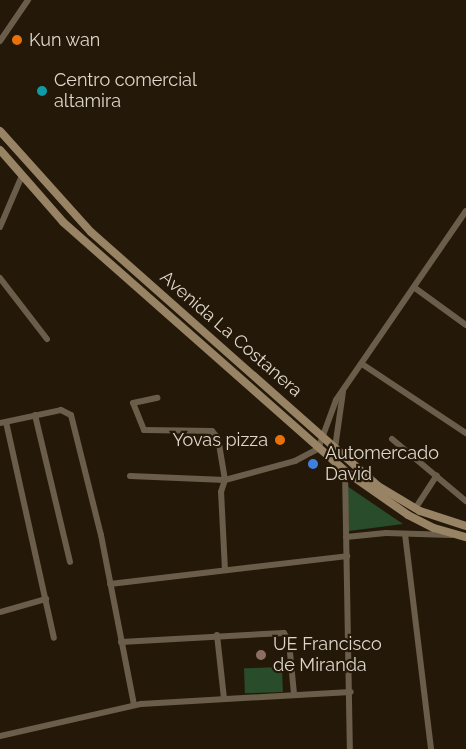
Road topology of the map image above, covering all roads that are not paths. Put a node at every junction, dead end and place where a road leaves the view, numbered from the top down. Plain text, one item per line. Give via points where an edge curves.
1 (28, 0) edge
2 (0, 41) edge
3 (0, 131) edge
4 (0, 150) edge
5 (21, 178) junction
6 (466, 211) edge
7 (0, 227) edge
8 (0, 278) edge
9 (415, 288) junction
10 (466, 325) edge
11 (47, 339) dead end
12 (362, 364) junction
13 (343, 388) junction
14 (157, 398) dead end
15 (35, 415) junction
16 (3, 423) edge
17 (466, 434) edge
18 (324, 439) junction
19 (392, 439) dead end
20 (318, 448) junction
21 (335, 448) junction
22 (345, 471) junction
23 (437, 475) junction
24 (130, 476) dead end
25 (225, 480) junction
26 (466, 501) edge
27 (415, 509) junction
28 (466, 526) edge
29 (405, 534) junction
30 (346, 537) junction
31 (462, 537) edge
32 (347, 556) junction
33 (70, 562) dead end
34 (225, 570) junction
35 (110, 584) junction
36 (46, 599) junction
37 (0, 612) edge
38 (217, 635) junction
39 (54, 638) dead end
40 (121, 642) junction
41 (351, 692) junction
42 (294, 694) junction
43 (224, 698) junction
44 (134, 705) junction
45 (0, 736) edge
46 (350, 749) edge
47 (431, 749) edge

1 - 2 street
3 - 18 street, Avenida La Costanera via 91,232
4 - 5 street, Avenida La Costanera
5 - 7 street
5 - 20 street, Avenida La Costanera via 63,222
6 - 9 street
8 - 11 street
9 - 10 street
9 - 12 street
12 - 13 street
12 - 17 street
13 - 18 street via 327,422
13 - 21 street
14 - 25 street via 133,402 144,430 212,431 218,438
15 - 16 street
15 - 33 street
15 - 35 street via 61,410 71,415
16 - 36 street
18 - 20 street
18 - 21 street, Avenida La Costanera
19 - 23 street
20 - 22 street, Avenida La Costanera
20 - 25 street via 295,461
21 - 27 street, Avenida La Costanera via 378,486
22 - 30 street
22 - 31 street, Avenida La Costanera via 394,508
23 - 26 street
23 - 27 street
24 - 25 street
25 - 34 street via 221,492
27 - 28 street, Avenida La Costanera
29 - 30 street
29 - 31 street
29 - 47 street
30 - 32 street
32 - 34 street
32 - 41 street
34 - 35 street
35 - 40 street
36 - 37 street
36 - 39 street
38 - 40 street
38 - 42 street via 284,633 289,642
38 - 43 street
40 - 44 street
41 - 42 street
41 - 46 street
42 - 43 street
43 - 44 street
44 - 45 street

